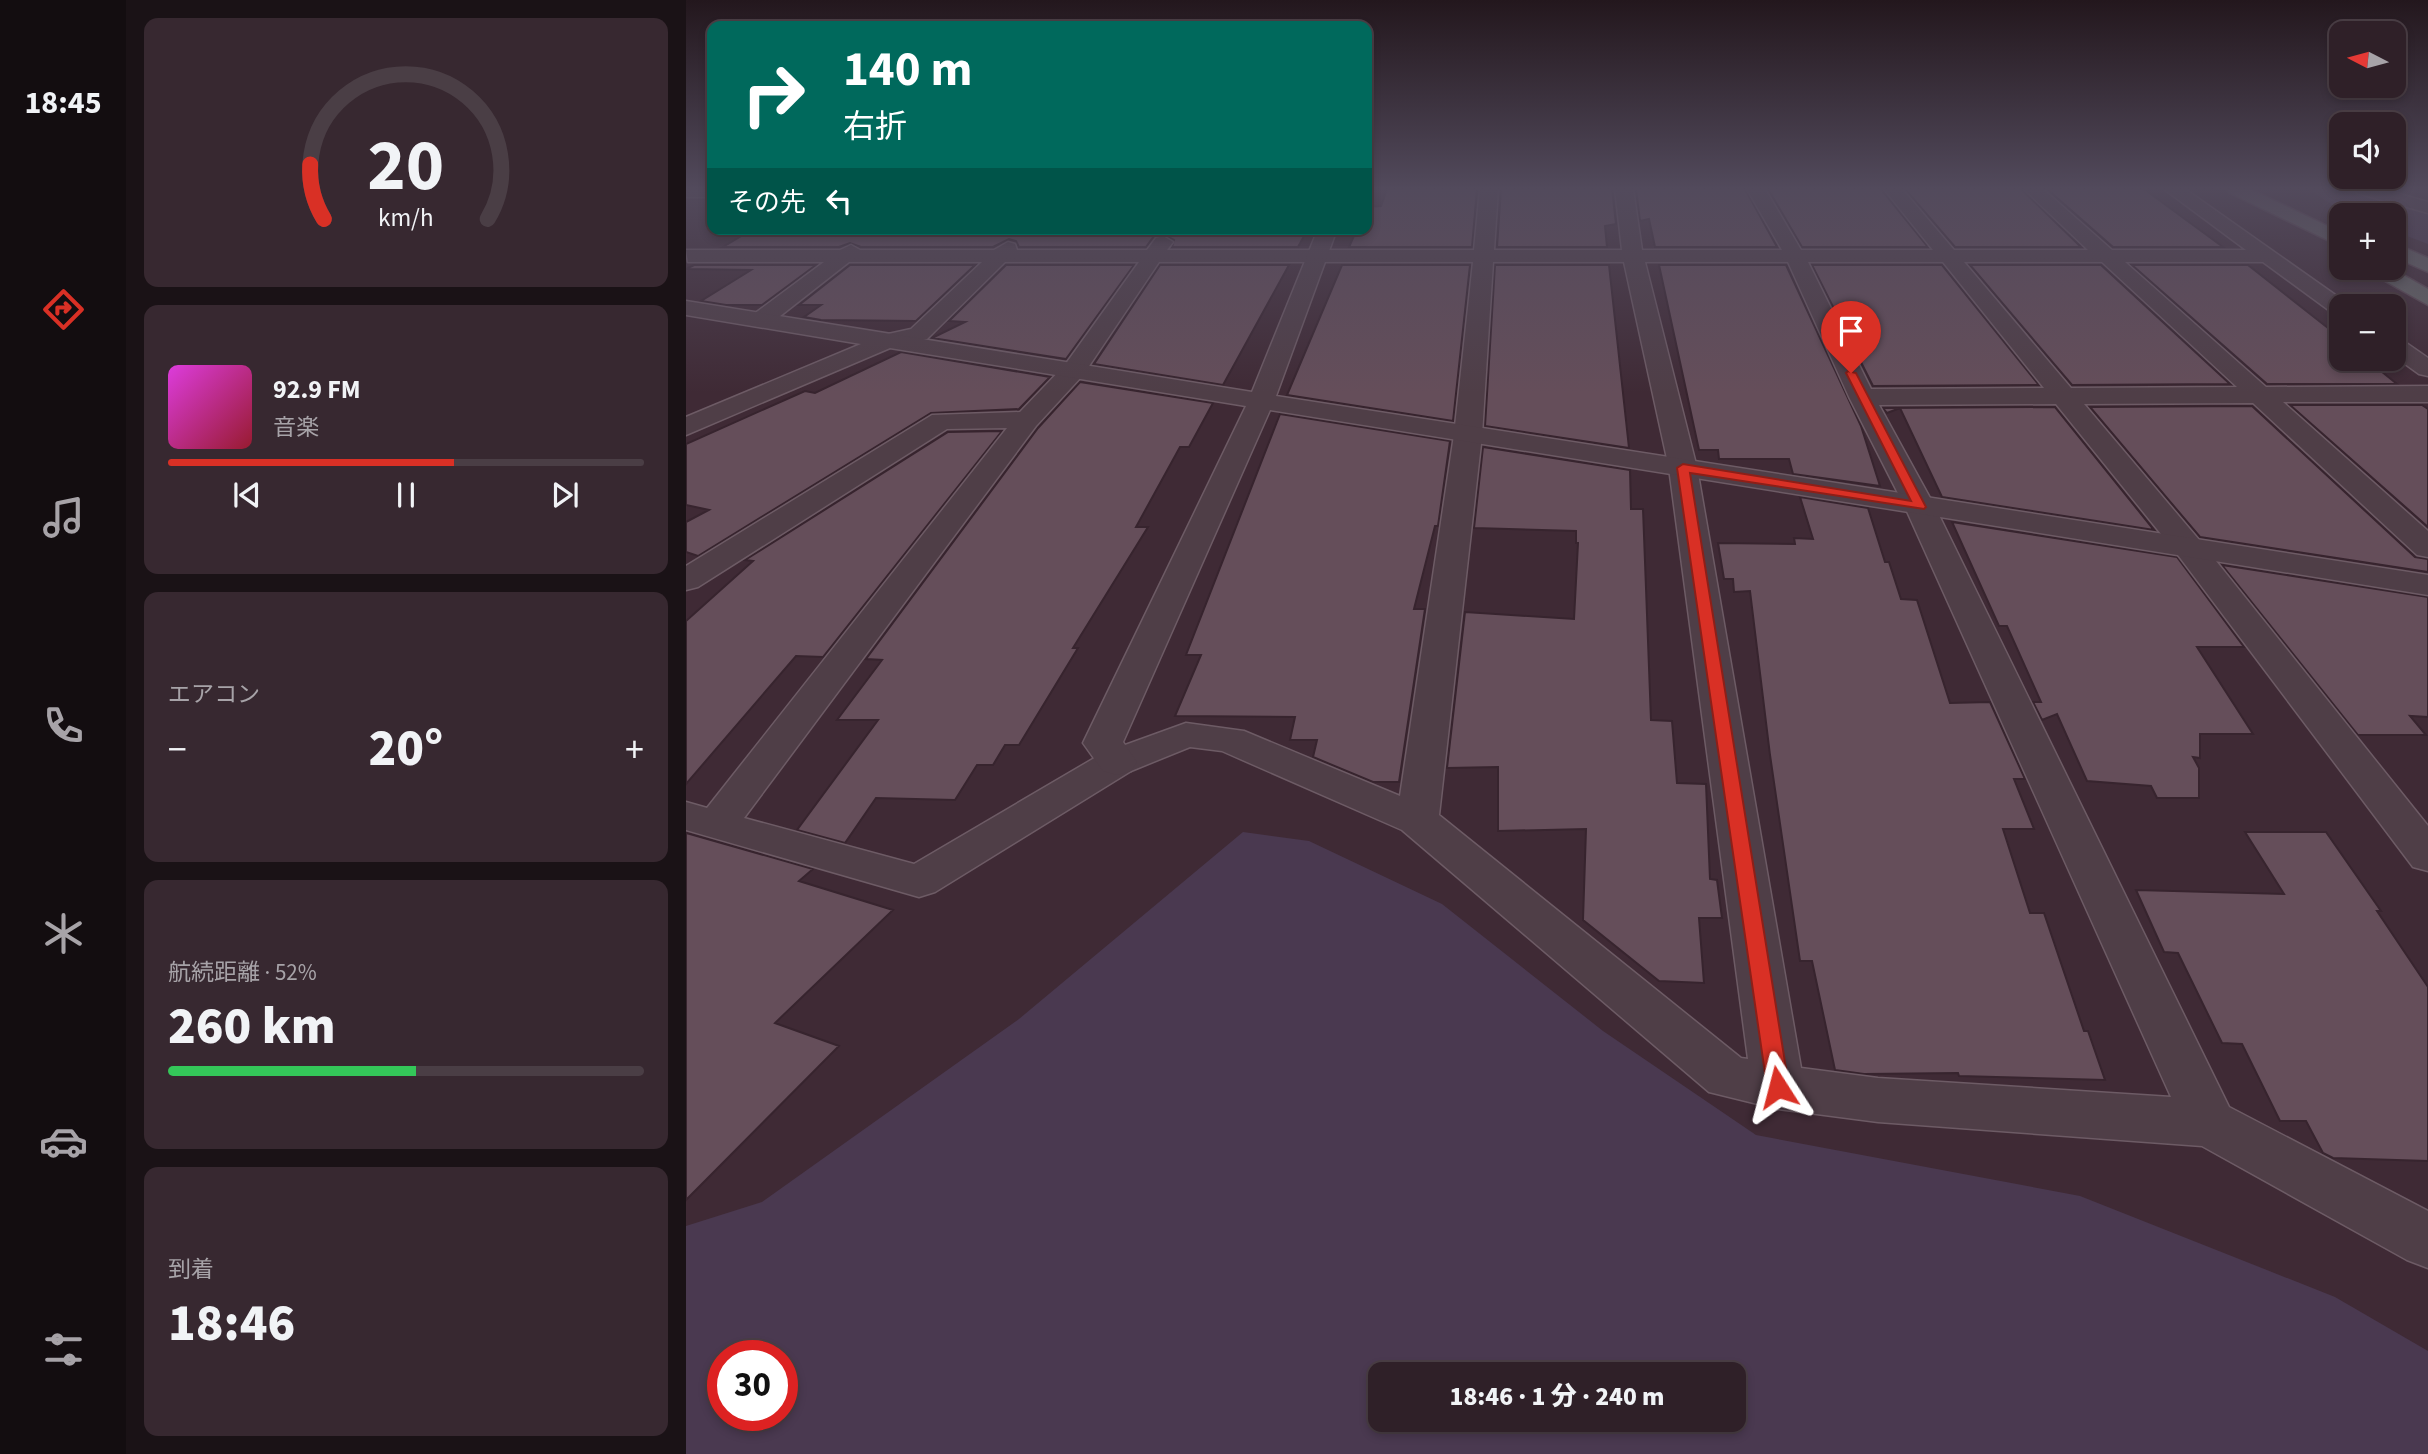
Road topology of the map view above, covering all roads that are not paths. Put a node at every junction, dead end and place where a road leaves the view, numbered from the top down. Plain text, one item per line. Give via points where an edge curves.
1 (1316, 256) edge
2 (1481, 256) edge
3 (1633, 256) edge
4 (1794, 256) edge
5 (687, 257) edge
6 (710, 257) edge
7 (843, 257) edge
8 (999, 257) edge
9 (1150, 257) edge
10 (1949, 257) edge
11 (2106, 257) edge
12 (2266, 257) edge
13 (2412, 257) edge
14 (2428, 266) edge
15 (2406, 275) edge
16 (2396, 280) edge
17 (2428, 286) edge
18 (2428, 298) edge
19 (2329, 300) edge
20 (686, 307) edge
21 (762, 319) junction
22 (887, 341) junction
23 (2406, 353) edge
24 (2428, 369) edge
25 (1073, 370) junction
26 (2428, 394) edge
27 (1862, 397) junction
28 (2065, 397) junction
29 (2260, 397) junction
30 (1261, 401) junction
31 (1027, 420) junction
32 (686, 427) edge
33 (1468, 435) junction
34 (1683, 468) junction
35 (1920, 507) junction
36 (2189, 548) junction
37 (2428, 548) edge
38 (686, 580) edge
39 (2428, 585) edge
40 (1117, 762) junction
41 (1417, 820) junction
42 (701, 821) edge
43 (2428, 856) edge
44 (1778, 1087) junction
45 (2210, 1123) junction
46 (2428, 1241) edge

1 - 30 street
2 - 33 street
3 - 34 street
4 - 27 street
5 - 6 street
7 - 21 street
8 - 22 street via 919,334
9 - 25 street
10 - 28 street
11 - 29 street
12 - 19 street
13 - 14 highway
15 - 17 highway
16 - 18 highway
20 - 21 street
21 - 22 street
22 - 25 street
22 - 32 street
23 - 24 street
25 - 30 street
25 - 31 street
26 - 29 street
27 - 28 street
27 - 35 street
28 - 29 street
28 - 36 street
29 - 37 street
30 - 33 street
30 - 40 street via 1103,743
31 - 38 street via 941,421
31 - 42 street
33 - 34 street
33 - 41 street
34 - 35 street
34 - 44 street
35 - 36 street
35 - 45 street
36 - 39 street
36 - 43 street
40 - 41 street via 1186,735 1230,740
40 - 42 street via 919,881
41 - 44 street via 1727,1077
44 - 45 street via 1878,1100
45 - 46 street

